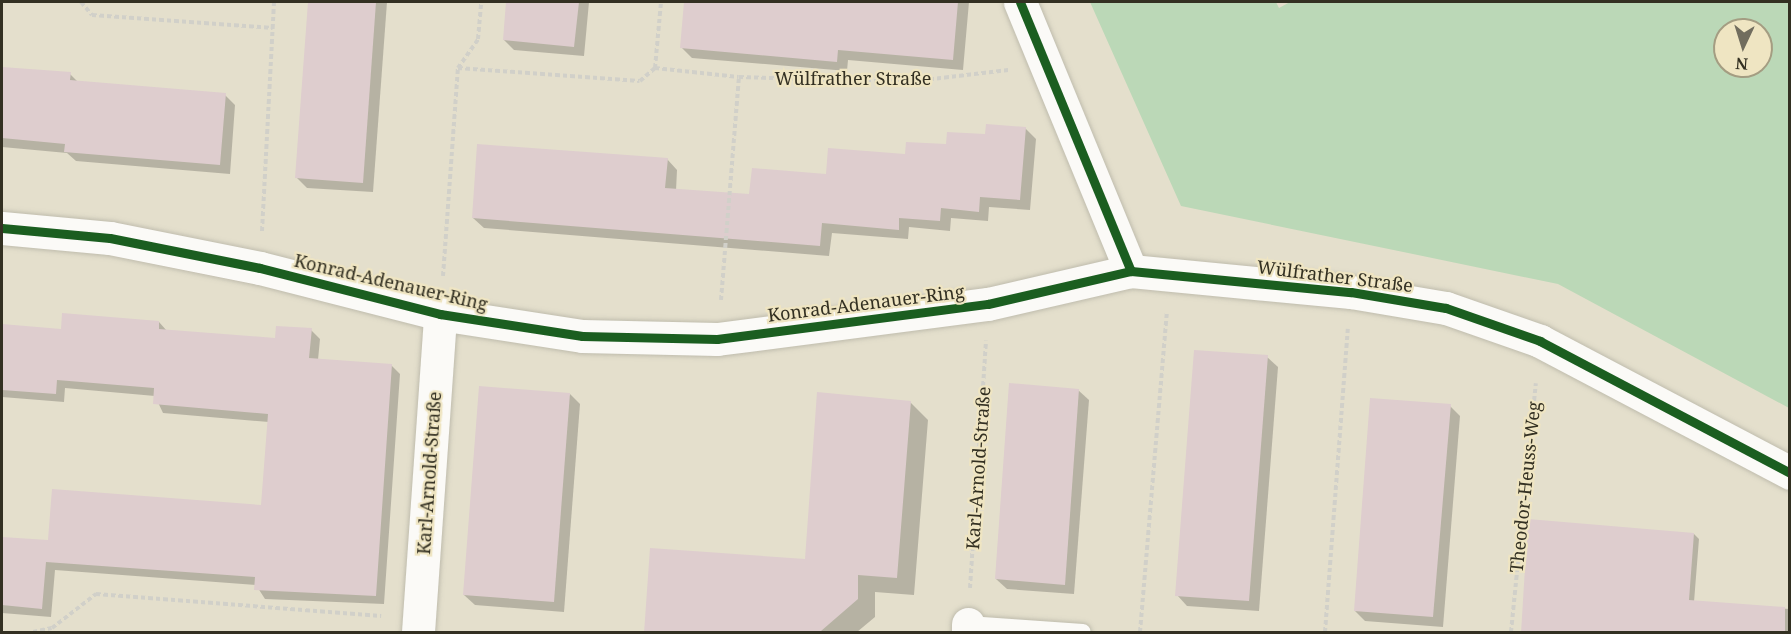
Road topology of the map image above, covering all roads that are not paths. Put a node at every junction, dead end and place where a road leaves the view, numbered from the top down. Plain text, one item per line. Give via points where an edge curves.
1 (1020, 2) edge
2 (2, 228) edge
3 (1131, 271) junction
4 (440, 314) junction
5 (1790, 473) edge
6 (419, 628) edge
7 (968, 628) edge
8 (1083, 633) edge

1 - 3 street via 1050,66
2 - 4 street, Konrad-Adenauer-Ring via 110,238 260,268
3 - 4 street, Konrad-Adenauer-Ring via 988,304 717,339 582,336
3 - 5 street, Wülfrather Straße via 1351,292 1446,308 1540,341
4 - 6 street, Karl-Arnold-Straße
7 - 8 lane

